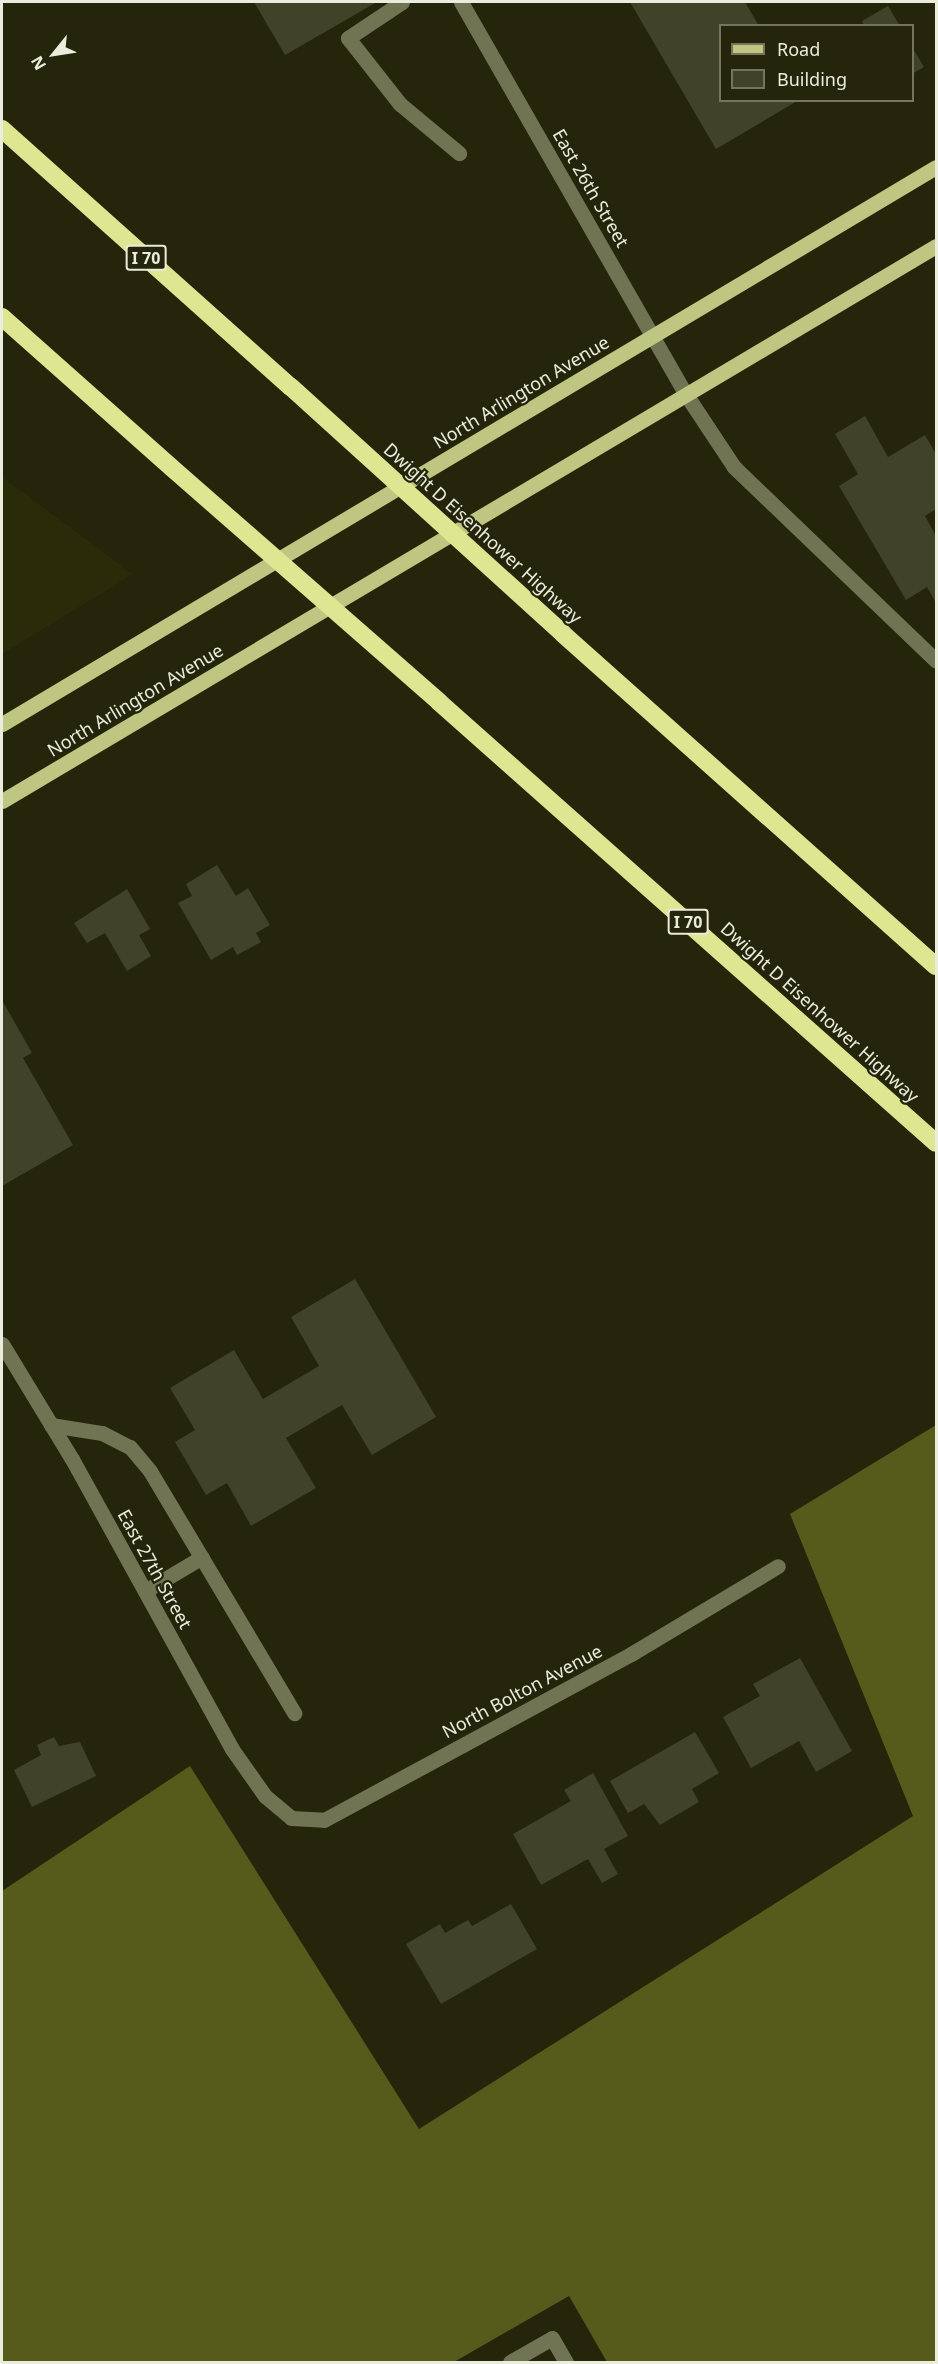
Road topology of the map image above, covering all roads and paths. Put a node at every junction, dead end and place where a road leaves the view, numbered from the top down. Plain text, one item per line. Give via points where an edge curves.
1 (402, 2) edge
2 (461, 2) edge
3 (2, 129) edge
4 (459, 153) dead end
5 (936, 167) edge
6 (936, 246) edge
7 (2, 317) edge
8 (653, 337) junction
9 (686, 393) junction
10 (936, 661) edge
11 (2, 724) edge
12 (2, 801) edge
13 (936, 966) edge
14 (936, 1143) edge
15 (2, 1344) edge
16 (51, 1425) junction
17 (201, 1557) junction
18 (778, 1566) dead end
19 (145, 1591) junction
20 (294, 1713) dead end
21 (277, 1810) joint
22 (510, 2362) edge
23 (566, 2362) edge

1 - 4 street via 348,38 400,104
2 - 8 street, East 26th Street
3 - 13 highway, Dwight D Eisenhower Highway / I 70, bridge
5 - 8 main road, North Arlington Avenue
6 - 9 main road, North Arlington Avenue
7 - 14 highway, Dwight D Eisenhower Highway / I 70, bridge
8 - 9 street, East 26th Street
8 - 11 main road, North Arlington Avenue
9 - 10 street, East 26th Street via 734,466
9 - 12 main road, North Arlington Avenue
15 - 16 street, East 27th Street
16 - 17 street via 102,1433 130,1447 150,1471
16 - 19 street, East 27th Street
17 - 19 street
17 - 20 street
18 - 21 street, North Bolton Avenue via 631,1654 324,1820 308,1822
19 - 21 street, East 27th Street via 232,1749
22 - 23 street via 552,2338

